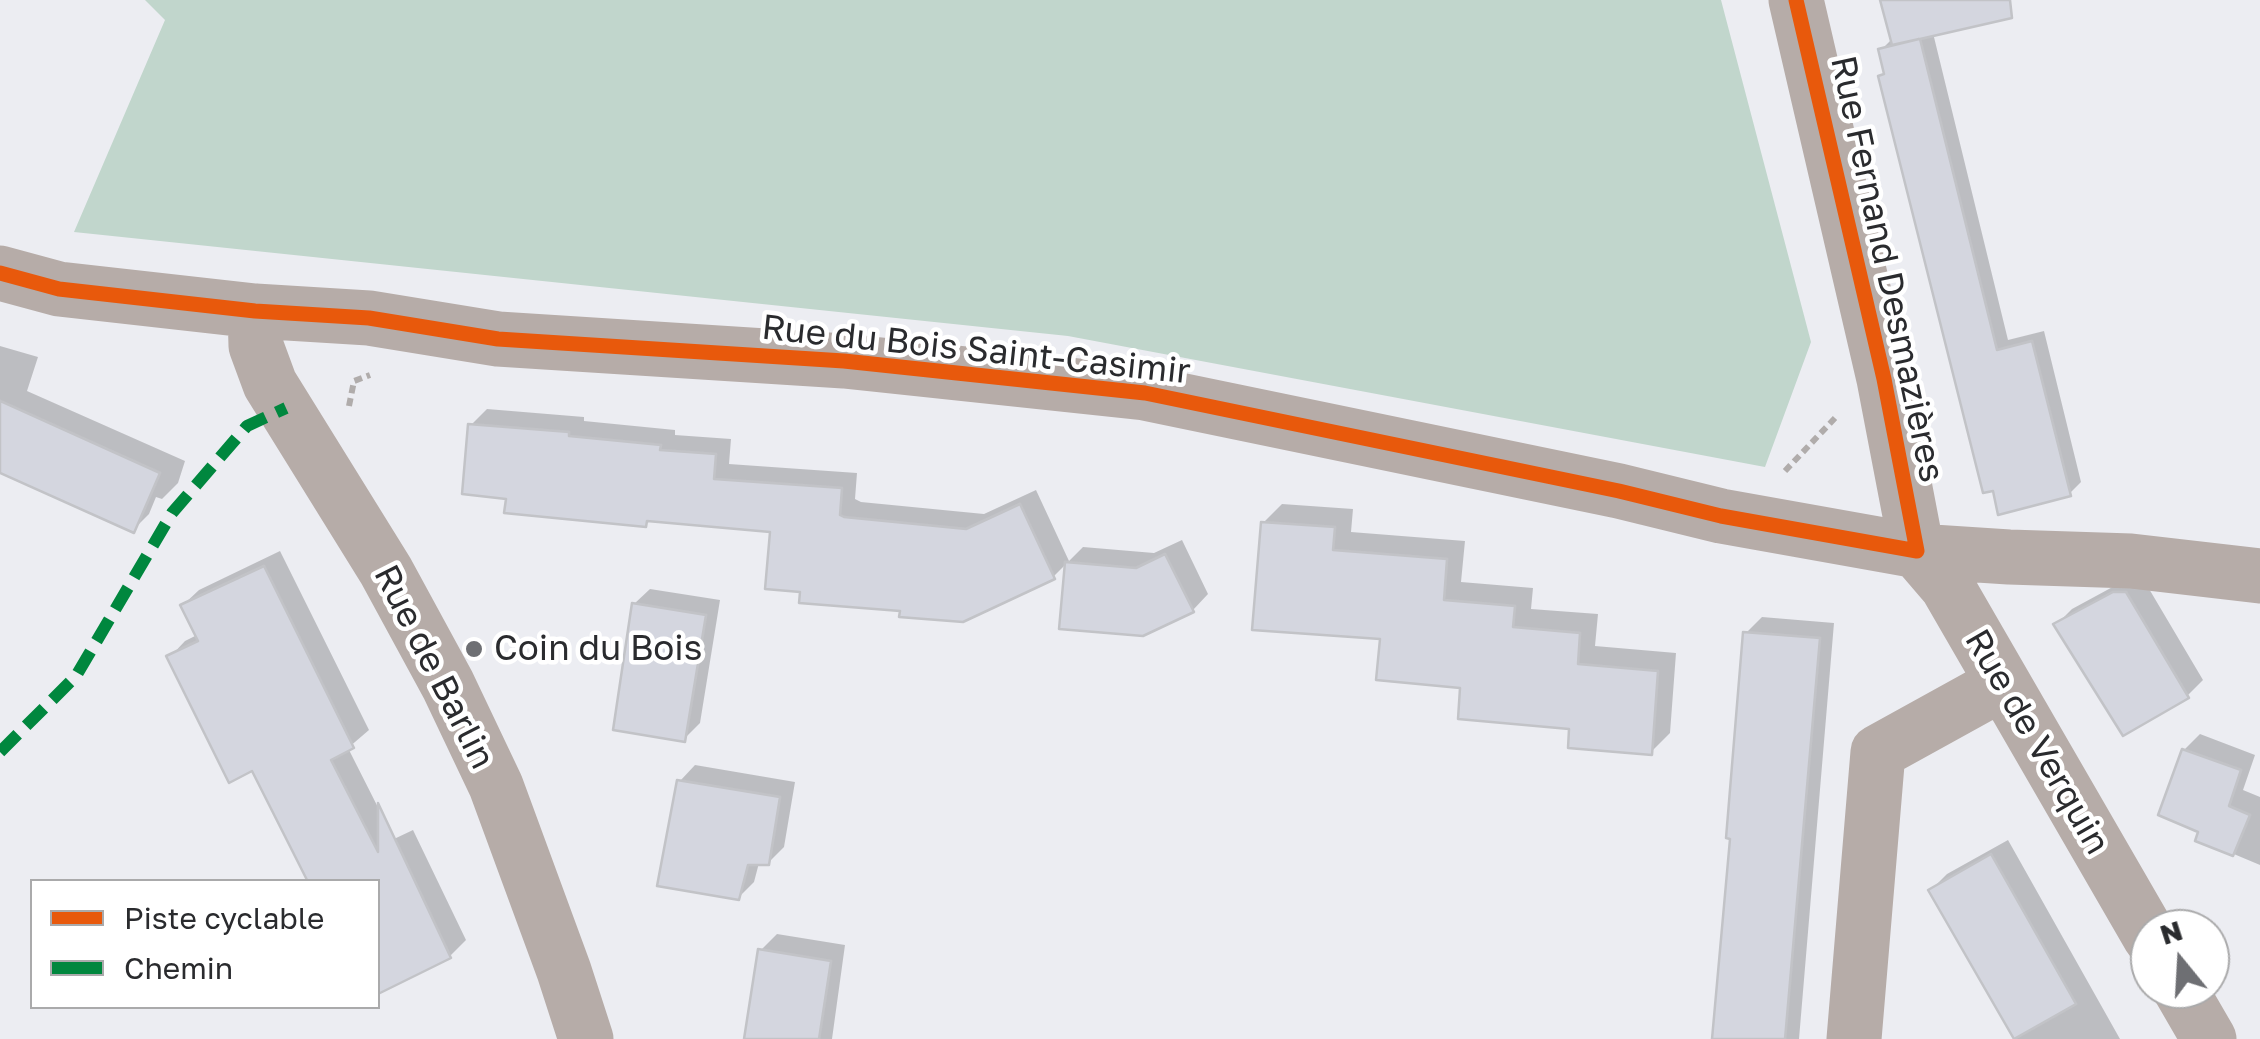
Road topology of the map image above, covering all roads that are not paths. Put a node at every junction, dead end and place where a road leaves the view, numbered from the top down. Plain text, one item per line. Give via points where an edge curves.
1 (1796, 0) edge
2 (0, 272) edge
3 (255, 311) junction
4 (1918, 551) junction
5 (2260, 576) edge
6 (2002, 683) junction
7 (2134, 909) edge
8 (2192, 1009) edge
9 (586, 1039) edge
10 (1854, 1039) edge
11 (2209, 1039) edge

1 - 4 street, Rue Fernand Desmazières
2 - 3 street, Rue du Bois Saint-Casimir via 59,289
3 - 4 street, Rue du Bois Saint-Casimir via 1145,393 1721,516
3 - 9 street, Rue de Barlin via 256,346 270,384 386,571 496,786
4 - 5 street, Rue du Bois Saint-Casimir via 2131,560
4 - 6 street, Rue de Verquin
6 - 7 street, Rue de Verquin
6 - 10 street via 1878,752
8 - 11 street

